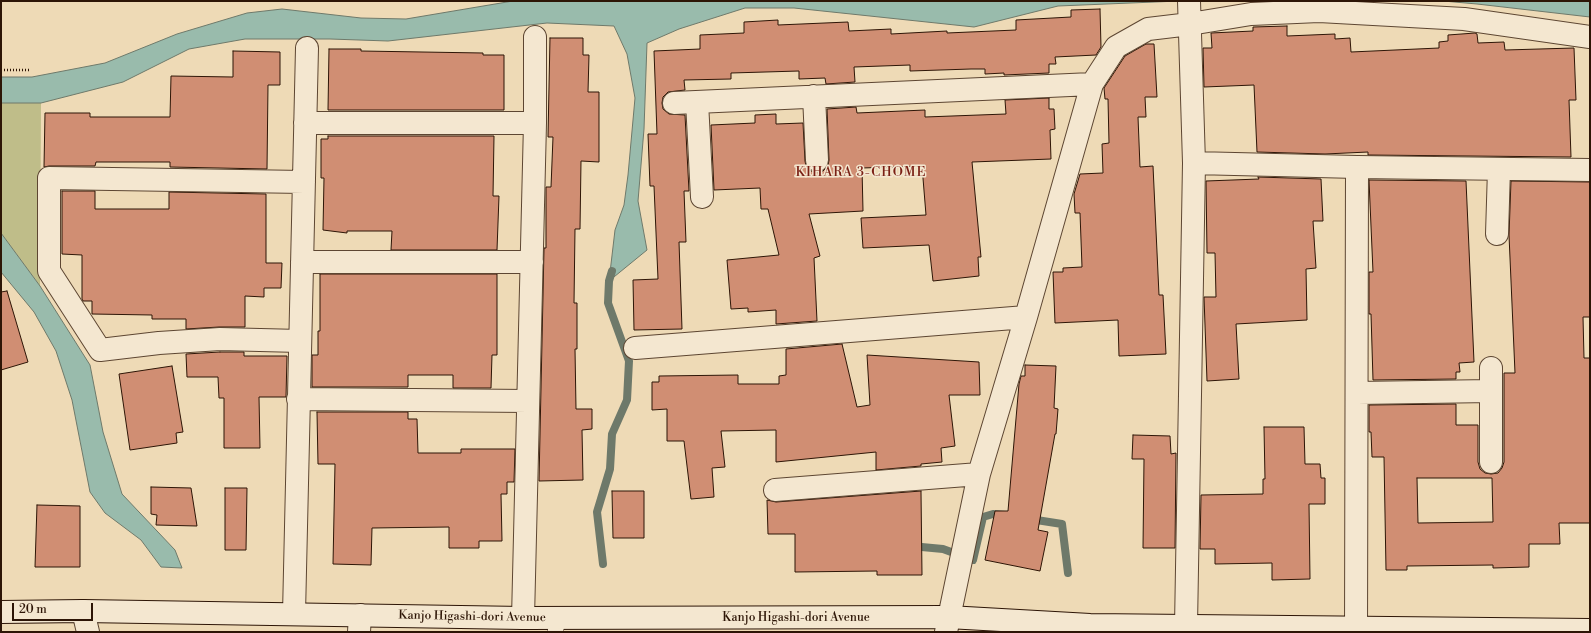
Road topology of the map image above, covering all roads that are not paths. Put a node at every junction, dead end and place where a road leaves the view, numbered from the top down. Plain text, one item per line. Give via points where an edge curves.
1 (1189, 2) edge
2 (1190, 24) junction
3 (535, 37) dead end
4 (1590, 37) edge
5 (307, 48) dead end
6 (1092, 84) junction
7 (814, 96) junction
8 (697, 102) junction
9 (674, 103) dead end
10 (305, 123) junction
11 (535, 123) junction
12 (817, 160) dead end
13 (1194, 163) junction
14 (1357, 167) junction
15 (1499, 169) junction
16 (1590, 170) edge
17 (304, 182) junction
18 (702, 197) dead end
19 (1497, 234) dead end
20 (302, 262) junction
21 (532, 262) junction
22 (1026, 317) junction
23 (300, 341) junction
24 (635, 348) dead end
25 (1490, 368) dead end
26 (1490, 391) junction
27 (1357, 393) junction
28 (298, 400) junction
29 (528, 401) junction
30 (1490, 462) dead end
31 (979, 474) junction
32 (775, 490) dead end
33 (83, 611) junction
34 (1, 612) edge
35 (294, 614) junction
36 (523, 618) junction
37 (359, 624) edge
38 (557, 625) edge
39 (947, 625) edge
40 (1186, 626) junction
41 (1090, 629) edge
42 (1356, 629) edge
43 (1590, 630) edge
44 (88, 632) edge

1 - 2 street
2 - 4 street via 1252,14 1319,11 1464,19
2 - 6 street via 1148,29 1116,47
2 - 13 street
3 - 11 street
5 - 10 street
6 - 7 street
6 - 22 street
7 - 8 street
7 - 12 street
8 - 9 street
8 - 18 street
10 - 11 street
10 - 17 street
11 - 21 street
13 - 14 street
13 - 40 street
14 - 15 street
14 - 27 street
15 - 16 street
15 - 19 street
17 - 20 street
17 - 23 street via 49,178 49,271 100,350 159,342 220,339
20 - 21 street
20 - 23 street
21 - 29 street
22 - 24 street
22 - 31 street
23 - 28 street
25 - 26 street
26 - 27 street
26 - 30 street
27 - 42 street
28 - 29 street
28 - 35 street
29 - 36 street
31 - 32 street
31 - 39 street
33 - 34 street, Kanjo Higashi-dori Avenue
33 - 35 street, Kanjo Higashi-dori Avenue
33 - 44 street
35 - 37 street, Kanjo Higashi-dori Avenue
36 - 37 street, Kanjo Higashi-dori Avenue
36 - 38 street, Kanjo Higashi-dori Avenue
38 - 39 street, Kanjo Higashi-dori Avenue
39 - 41 street, Kanjo Higashi-dori Avenue
40 - 41 street, Kanjo Higashi-dori Avenue
40 - 42 street, Kanjo Higashi-dori Avenue
42 - 43 street, Kanjo Higashi-dori Avenue

